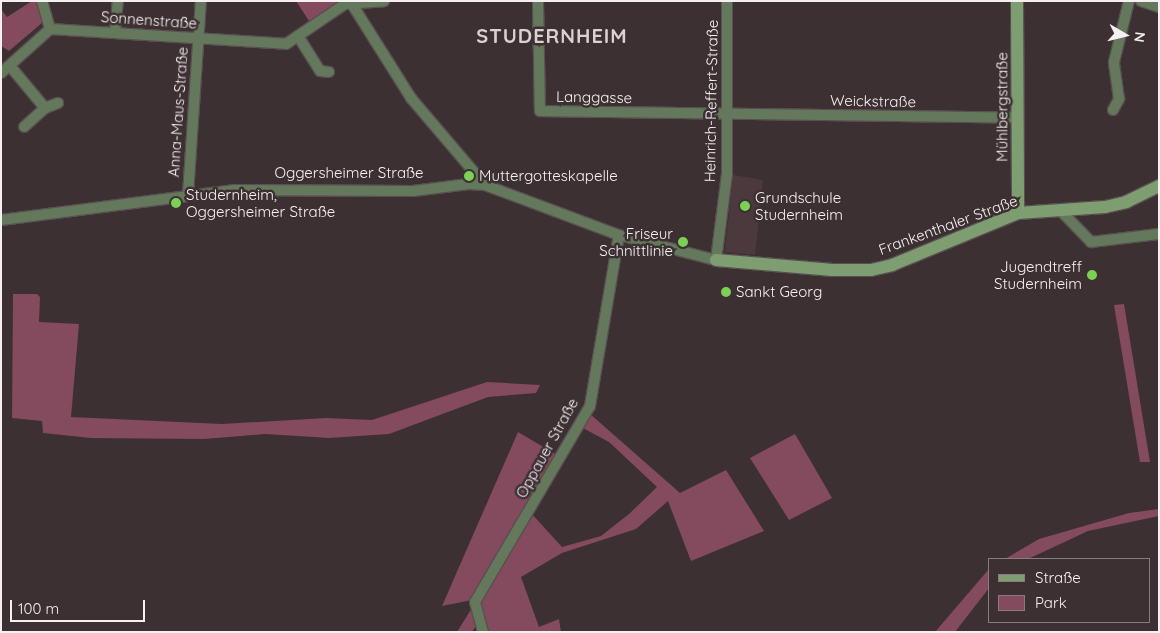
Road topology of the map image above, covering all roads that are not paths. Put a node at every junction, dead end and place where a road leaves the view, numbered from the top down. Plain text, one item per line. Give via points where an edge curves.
1 (42, 1) edge
2 (118, 1) edge
3 (201, 1) edge
4 (384, 1) edge
5 (538, 1) edge
6 (727, 1) edge
7 (1018, 1) edge
8 (1129, 1) edge
9 (1141, 1) edge
10 (350, 3) edge
11 (1159, 7) edge
12 (50, 29) junction
13 (116, 33) junction
14 (298, 36) junction
15 (198, 38) junction
16 (10, 66) junction
17 (330, 72) dead end
18 (1, 73) edge
19 (58, 103) dead end
20 (45, 108) junction
21 (1113, 110) dead end
22 (727, 114) junction
23 (1018, 118) junction
24 (24, 126) dead end
25 (484, 186) junction
26 (1159, 186) edge
27 (188, 195) junction
28 (1060, 210) junction
29 (1018, 213) junction
30 (1, 220) edge
31 (1159, 234) edge
32 (620, 236) junction
33 (716, 260) junction
34 (483, 632) edge

1 - 12 street
2 - 13 street
3 - 15 street, Anna-Maus-Straße
4 - 10 street, Sonnenstraße
5 - 22 street, Langgasse via 540,111
6 - 22 street, Heinrich-Reffert-Straße
7 - 23 street, Mühlbergstraße
8 - 21 street via 1114,62 1119,99
9 - 11 street
10 - 14 street, Sonnenstraße
10 - 25 street via 412,98
12 - 13 street, Sonnenstraße
12 - 16 street
13 - 15 street, Sonnenstraße
14 - 15 street, Sonnenstraße via 286,44
14 - 17 street via 320,71
15 - 27 street, Anna-Maus-Straße
16 - 18 street
16 - 20 street
19 - 20 street
20 - 24 street
22 - 23 street, Weickstraße
22 - 33 street, Heinrich-Reffert-Straße via 727,174
23 - 29 street, Mühlbergstraße
25 - 27 street, Oggersheimer Straße via 469,184 413,191 274,188
25 - 32 street, Oggersheimer Straße
26 - 28 street, Frankenthaler Straße via 1119,203
27 - 30 street, Oggersheimer Straße
28 - 29 street, Frankenthaler Straße
28 - 31 street via 1091,242
29 - 33 street, Frankenthaler Straße via 892,265 871,270
32 - 33 street, Oggersheimer Straße
32 - 34 street, Oppauer Straße via 590,406 475,602

